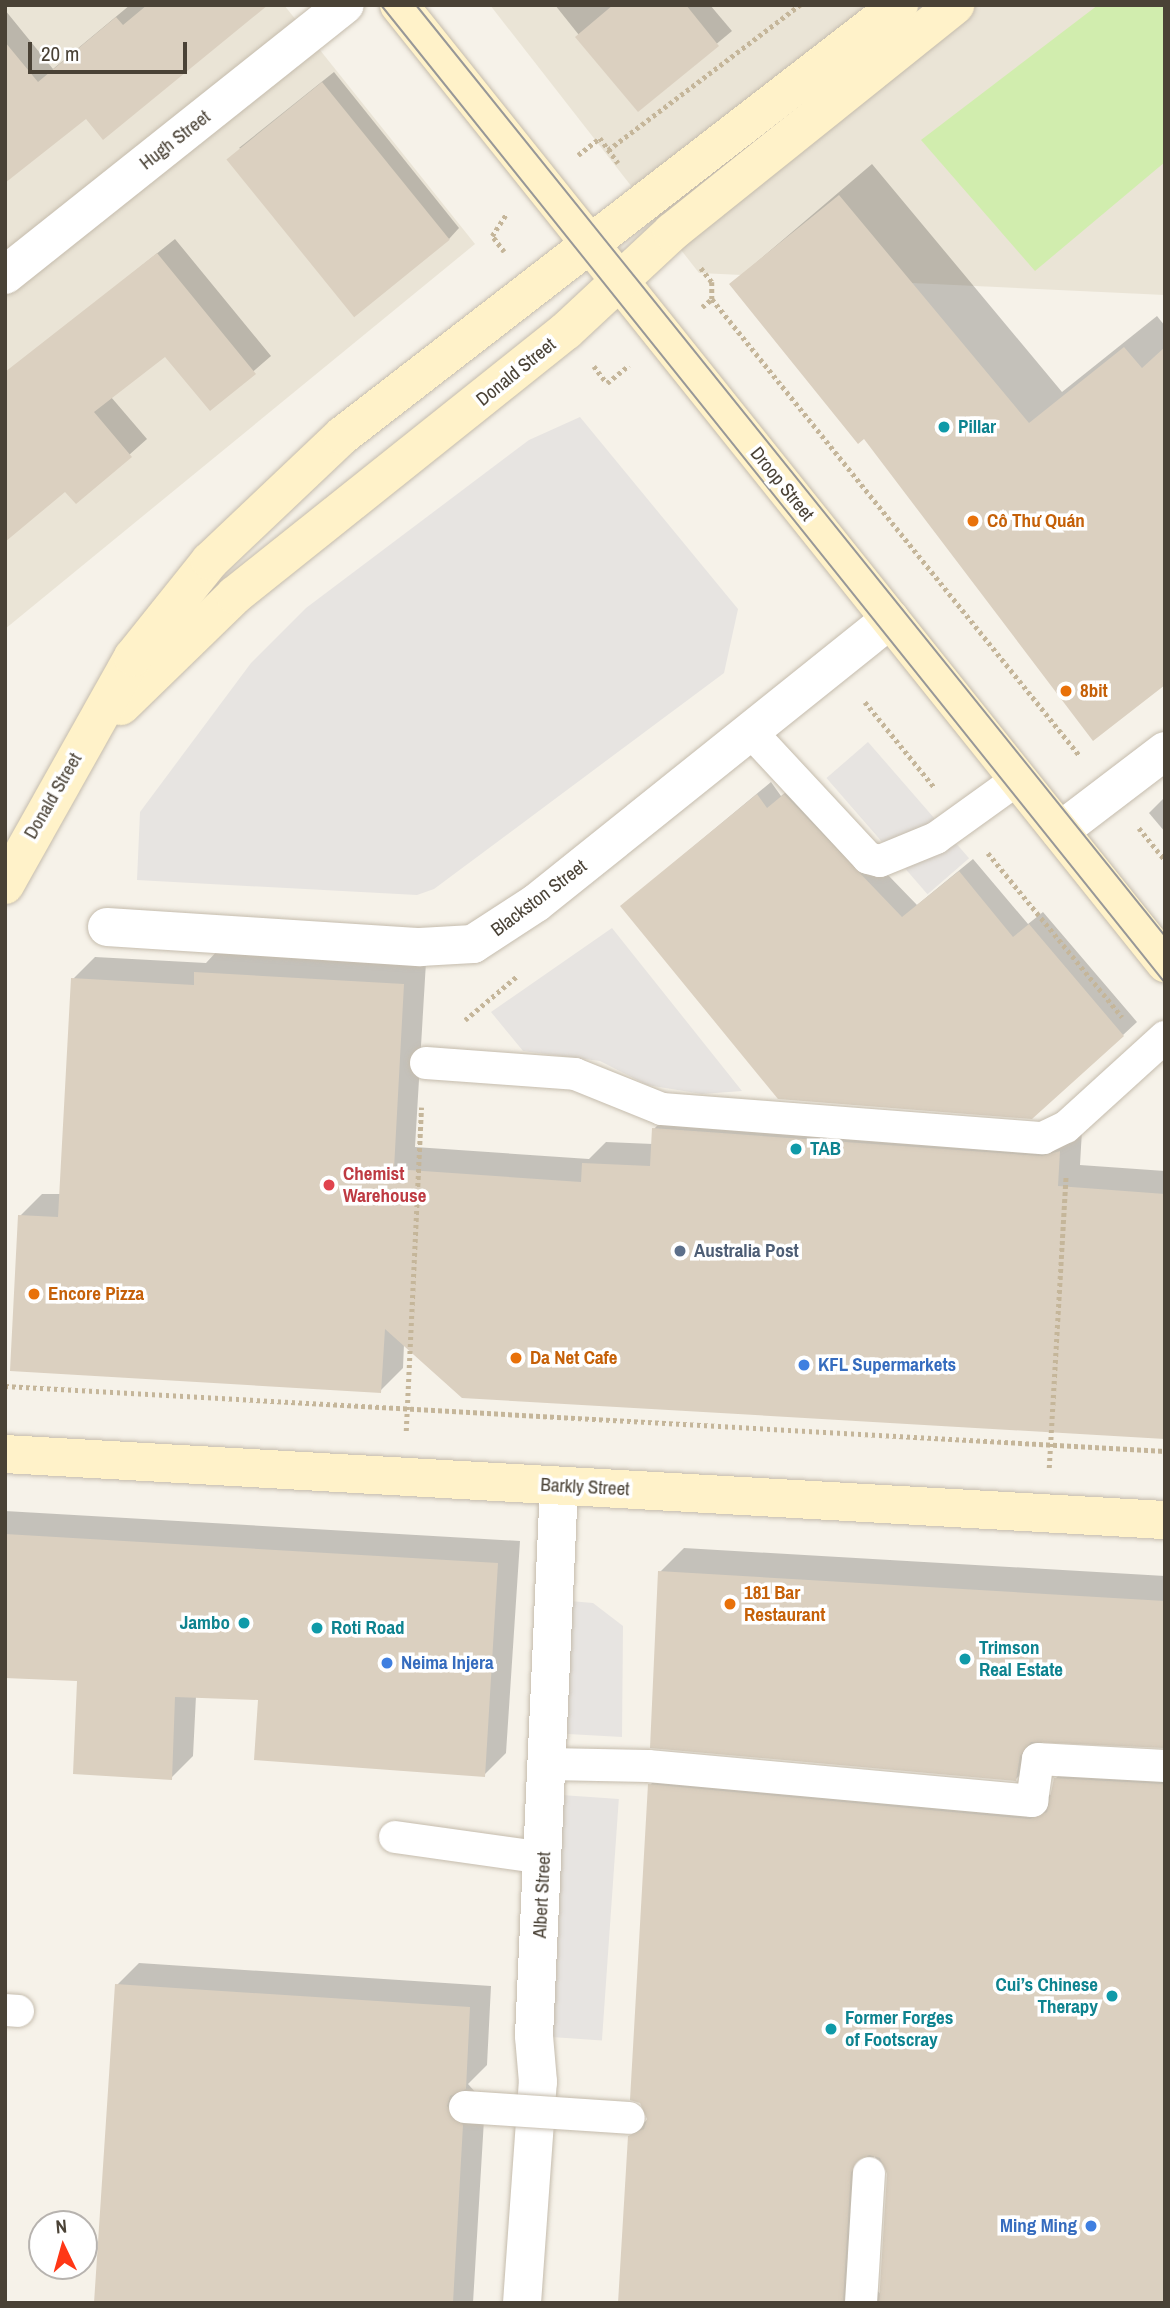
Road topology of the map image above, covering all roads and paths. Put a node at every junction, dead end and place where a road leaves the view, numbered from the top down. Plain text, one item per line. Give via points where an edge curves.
1 (345, 5) edge
2 (399, 5) edge
3 (800, 5) edge
4 (955, 5) edge
5 (889, 8) edge
6 (608, 150) dead end
7 (587, 242) junction
8 (5, 275) edge
9 (620, 282) junction
10 (712, 299) dead end
11 (890, 619) junction
12 (865, 702) dead end
13 (750, 731) junction
14 (83, 744) junction
15 (1165, 751) edge
16 (1018, 779) junction
17 (1110, 792) junction
18 (961, 820) junction
19 (1059, 831) junction
20 (5, 885) edge
21 (107, 927) dead end
22 (1165, 962) edge
23 (527, 968) dead end
24 (1157, 1044) edge
25 (426, 1063) junction
26 (1066, 1127) junction
27 (5, 1386) edge
28 (407, 1405) junction
29 (1051, 1443) junction
30 (1165, 1451) edge
31 (5, 1454) edge
32 (405, 1477) junction
33 (559, 1486) junction
34 (1046, 1514) junction
35 (1165, 1520) edge
36 (549, 1764) junction
37 (1165, 1766) edge
38 (395, 1837) dead end
39 (544, 1858) junction
40 (465, 2107) dead end
41 (629, 2118) dead end
42 (869, 2173) dead end
43 (522, 2303) edge
44 (861, 2303) edge

1 - 8 street, Hugh Street
2 - 7 street, Droop Street
3 - 6 path
4 - 9 street, Donald Street
5 - 7 street, Donald Street
7 - 9 street, Droop Street
7 - 14 street, Donald Street via 337,441 209,561 133,657
9 - 11 street, Droop Street
9 - 14 street, Donald Street via 235,595
10 - 17 path
11 - 13 street, Blackston Street
11 - 16 street, Droop Street
12 - 18 path
13 - 18 lane via 868,858 900,856
13 - 21 street, Blackston Street via 536,903 473,944 421,947
14 - 20 street, Donald Street
15 - 17 street
16 - 18 lane
16 - 19 street, Droop Street
17 - 19 street
18 - 24 path
19 - 22 street, Droop Street
23 - 25 path via 437,1045
24 - 26 lane
25 - 26 lane via 575,1074 662,1110 1043,1138
25 - 28 path
26 - 29 path
27 - 28 path
28 - 29 path
28 - 32 path
29 - 30 path
29 - 34 path
31 - 32 street, Barkly Street
32 - 33 street, Barkly Street
33 - 34 street, Barkly Street
33 - 36 street, Albert Street
34 - 35 street, Barkly Street
36 - 37 lane via 1032,1801 1038,1759
36 - 39 street, Albert Street
38 - 39 lane
39 - 43 street, Albert Street via 534,2036 539,2041
40 - 41 lane, bridge
42 - 44 lane

